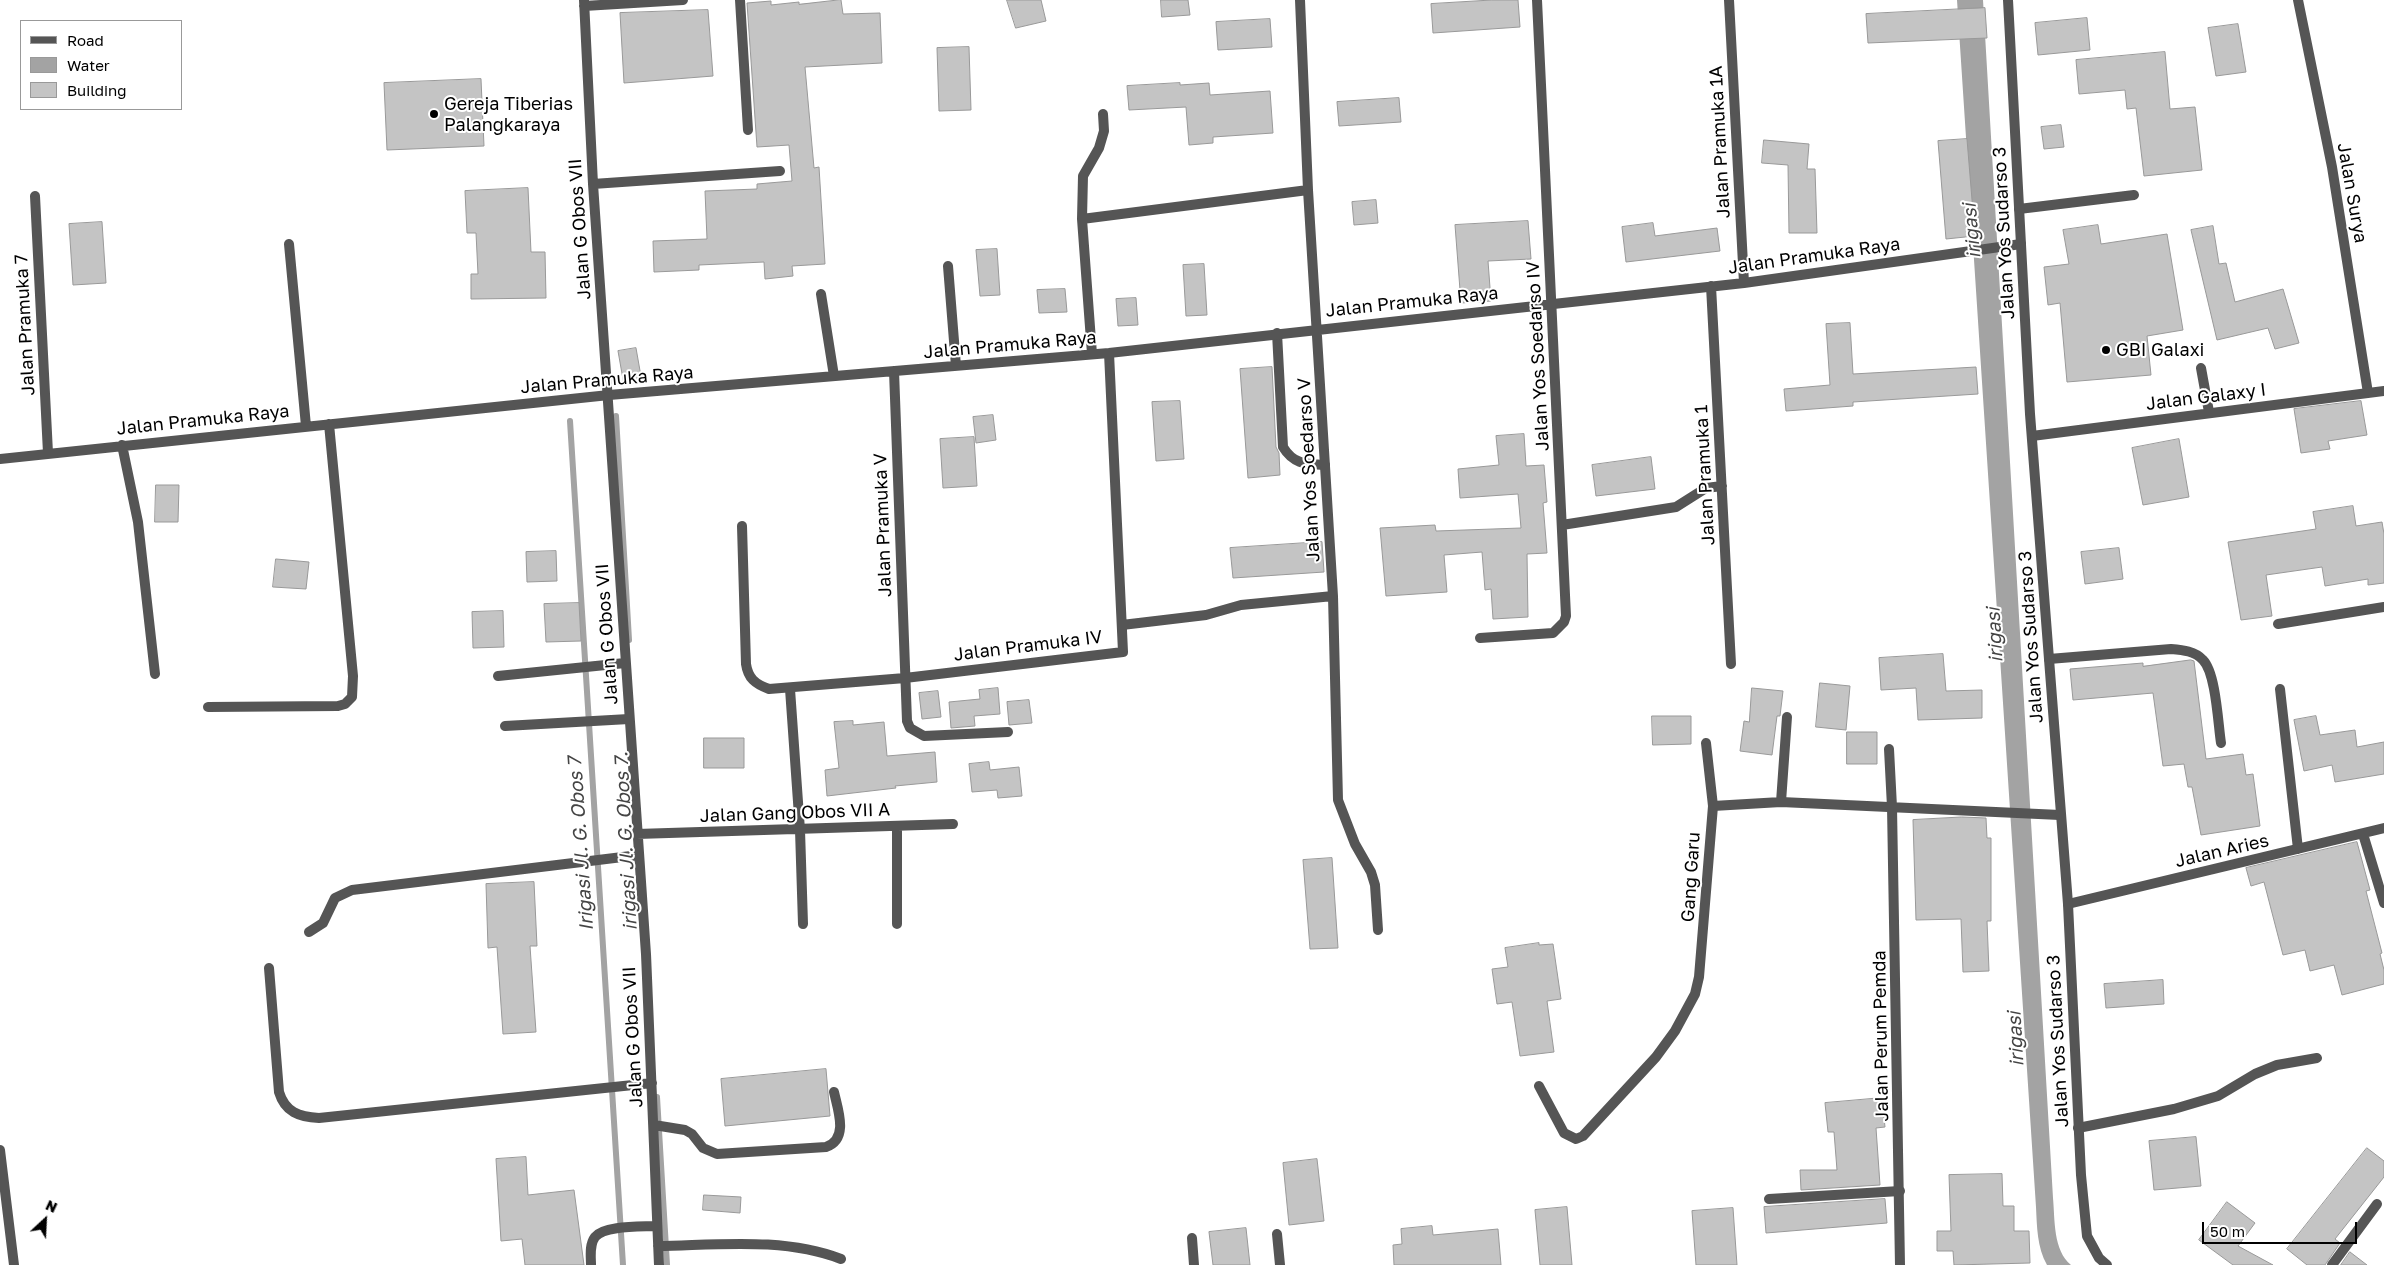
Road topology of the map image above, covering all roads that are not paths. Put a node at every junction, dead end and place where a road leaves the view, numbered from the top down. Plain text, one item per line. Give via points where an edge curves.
1 (683, 0) edge
2 (740, 0) edge
3 (1300, 0) edge
4 (1537, 0) edge
5 (1729, 0) edge
6 (2008, 0) edge
7 (2298, 0) edge
8 (584, 3) edge
9 (1104, 114) dead end
10 (748, 130) dead end
11 (780, 171) dead end
12 (593, 184) junction
13 (1308, 190) junction
14 (35, 196) dead end
15 (2134, 196) dead end
16 (2019, 209) junction
17 (1082, 219) junction
18 (288, 244) dead end
19 (2018, 245) junction
20 (948, 266) dead end
21 (1744, 283) junction
22 (1711, 286) junction
23 (821, 294) dead end
24 (1551, 303) junction
25 (1318, 328) junction
26 (1277, 333) junction
27 (1109, 353) junction
28 (1092, 354) junction
29 (956, 366) junction
30 (2201, 368) dead end
31 (894, 371) junction
32 (834, 376) junction
33 (2384, 391) edge
34 (2368, 393) junction
35 (609, 395) junction
36 (2209, 412) junction
37 (329, 424) junction
38 (306, 426) junction
39 (2031, 431) junction
40 (122, 445) junction
41 (48, 453) junction
42 (0, 459) edge
43 (1325, 465) junction
44 (1722, 486) junction
45 (1562, 525) junction
46 (742, 526) dead end
47 (1333, 596) junction
48 (2384, 607) edge
49 (1122, 624) junction
50 (2278, 624) dead end
51 (1480, 638) dead end
52 (2049, 659) junction
53 (626, 663) junction
54 (1731, 664) dead end
55 (155, 674) dead end
56 (498, 676) dead end
57 (904, 678) junction
58 (790, 688) junction
59 (2280, 689) dead end
60 (208, 707) dead end
61 (1787, 717) dead end
62 (630, 719) junction
63 (505, 726) dead end
64 (1008, 732) dead end
65 (1706, 743) dead end
66 (2220, 743) dead end
67 (1889, 749) dead end
68 (1781, 802) junction
69 (1712, 806) junction
70 (1892, 807) junction
71 (2060, 815) junction
72 (953, 824) dead end
73 (897, 826) junction
74 (2384, 828) edge
75 (800, 830) junction
76 (637, 834) junction
77 (2363, 834) junction
78 (2298, 849) junction
79 (639, 855) junction
80 (2384, 903) edge
81 (2068, 904) junction
82 (803, 924) dead end
83 (897, 924) dead end
84 (1378, 930) dead end
85 (309, 932) dead end
86 (269, 968) dead end
87 (2318, 1058) dead end
88 (652, 1083) junction
89 (1539, 1086) dead end
90 (834, 1092) dead end
91 (654, 1125) junction
92 (2078, 1128) junction
93 (0, 1150) edge
94 (1900, 1191) junction
95 (1769, 1199) dead end
96 (2377, 1204) dead end
97 (657, 1226) junction
98 (1276, 1234) dead end
99 (1192, 1238) dead end
100 (658, 1246) junction
101 (841, 1259) dead end
102 (14, 1265) edge
103 (592, 1265) edge
104 (659, 1265) edge
105 (1194, 1265) edge
106 (1280, 1265) edge
107 (1900, 1265) edge
108 (2107, 1265) edge
109 (2332, 1265) edge

1 - 8 street
2 - 10 street
3 - 13 street, Jalan Yos Soedarso V
4 - 24 street, Jalan Yos Soedarso IV
5 - 21 street, Jalan Pramuka 1A
6 - 16 street, Jalan Yos Sudarso 3
7 - 34 street, Jalan Surya via 2332,167
8 - 12 street, Jalan G Obos VII
9 - 17 street via 1099,148 1083,176
11 - 12 street
12 - 35 street, Jalan G Obos VII
13 - 17 street
13 - 25 street, Jalan Yos Soedarso V
14 - 41 street, Jalan Pramuka 7
15 - 16 street
16 - 19 street, Jalan Yos Sudarso 3
17 - 28 street
18 - 38 street
19 - 21 street, Jalan Pramuka Raya
19 - 39 street, Jalan Yos Sudarso 3
20 - 29 street
21 - 22 street, Jalan Pramuka Raya
22 - 24 street, Jalan Pramuka Raya
22 - 44 street, Jalan Pramuka 1
23 - 32 street
24 - 25 street, Jalan Pramuka Raya
24 - 45 street, Jalan Yos Soedarso IV
25 - 26 street, Jalan Pramuka Raya
25 - 43 street, Jalan Yos Soedarso V
26 - 27 street, Jalan Pramuka Raya
26 - 43 street via 1283,447 1288,455 1302,464
27 - 28 street, Jalan Pramuka Raya
27 - 49 street, Jalan Pramuka IV
28 - 29 street, Jalan Pramuka Raya
29 - 31 street, Jalan Pramuka Raya
30 - 36 street
31 - 32 street, Jalan Pramuka Raya
31 - 57 street, Jalan Pramuka V
32 - 35 street, Jalan Pramuka Raya
33 - 34 street, Jalan Galaxy I
34 - 36 street, Jalan Galaxy I
35 - 37 street, Jalan Pramuka Raya
35 - 53 street, Jalan G Obos VII
36 - 39 street, Jalan Galaxy I
37 - 38 street, Jalan Pramuka Raya
37 - 60 street via 353,676 352,697 338,706
38 - 40 street, Jalan Pramuka Raya
39 - 52 street, Jalan Yos Sudarso 3
40 - 41 street, Jalan Pramuka Raya
40 - 55 street via 138,522
41 - 42 street, Jalan Pramuka Raya
43 - 47 street, Jalan Yos Soedarso V
44 - 45 street via 1706,488 1676,507
44 - 54 street, Jalan Pramuka 1
45 - 51 street, Jalan Yos Soedarso IV via 1564,622 1552,633
46 - 58 street, Jalan Pramuka IV via 747,672 760,686
47 - 49 street via 1241,605 1206,615
47 - 84 street, Jalan Yos Soedarso V via 1338,800 1355,844 1371,872
48 - 50 street
49 - 57 street, Jalan Pramuka IV via 1123,652
52 - 66 street via 2171,649 2197,655 2210,670
52 - 71 street, Jalan Yos Sudarso 3
53 - 56 street
53 - 62 street, Jalan G Obos VII
57 - 58 street, Jalan Pramuka IV
57 - 64 street, Jalan Pramuka V via 907,721 916,733 935,737
58 - 75 street
59 - 78 street
61 - 68 street
62 - 63 street
62 - 76 street, Jalan G Obos VII
65 - 69 street
67 - 70 street, Jalan Perum Pemda
68 - 69 street
68 - 70 street
69 - 89 street, Gang Garu via 1699,977 1689,1007 1675,1031 1656,1057 1583,1136 1576,1139 1564,1133
70 - 71 street
70 - 94 street, Jalan Perum Pemda
71 - 81 street, Jalan Yos Sudarso 3
72 - 73 street, Jalan Gang Obos VII A
73 - 75 street, Jalan Gang Obos VII A
73 - 83 street
74 - 77 street, Jalan Aries
75 - 76 street, Jalan Gang Obos VII A
75 - 82 street
76 - 79 street, Jalan G Obos VII
77 - 78 street, Jalan Aries
77 - 80 street
78 - 81 street, Jalan Aries
79 - 85 street via 352,890 335,898 323,923
79 - 88 street, Jalan G Obos VII
81 - 92 street, Jalan Yos Sudarso 3
86 - 88 street via 279,1092 288,1108 307,1118
87 - 92 street via 2278,1065 2255,1074 2218,1096 2174,1109
88 - 91 street, Jalan G Obos VII
90 - 91 street via 840,1135 826,1147 717,1154 702,1148 685,1130
91 - 97 street, Jalan G Obos VII
92 - 108 street, Jalan Yos Sudarso 3 via 2087,1236 2099,1258
93 - 102 street
94 - 95 street
94 - 107 street, Jalan Perum Pemda
96 - 109 street
97 - 100 street, Jalan G Obos VII
97 - 103 street via 606,1230 592,1243
98 - 106 street
99 - 105 street
100 - 101 street via 804,1247
100 - 104 street, Jalan G Obos VII

